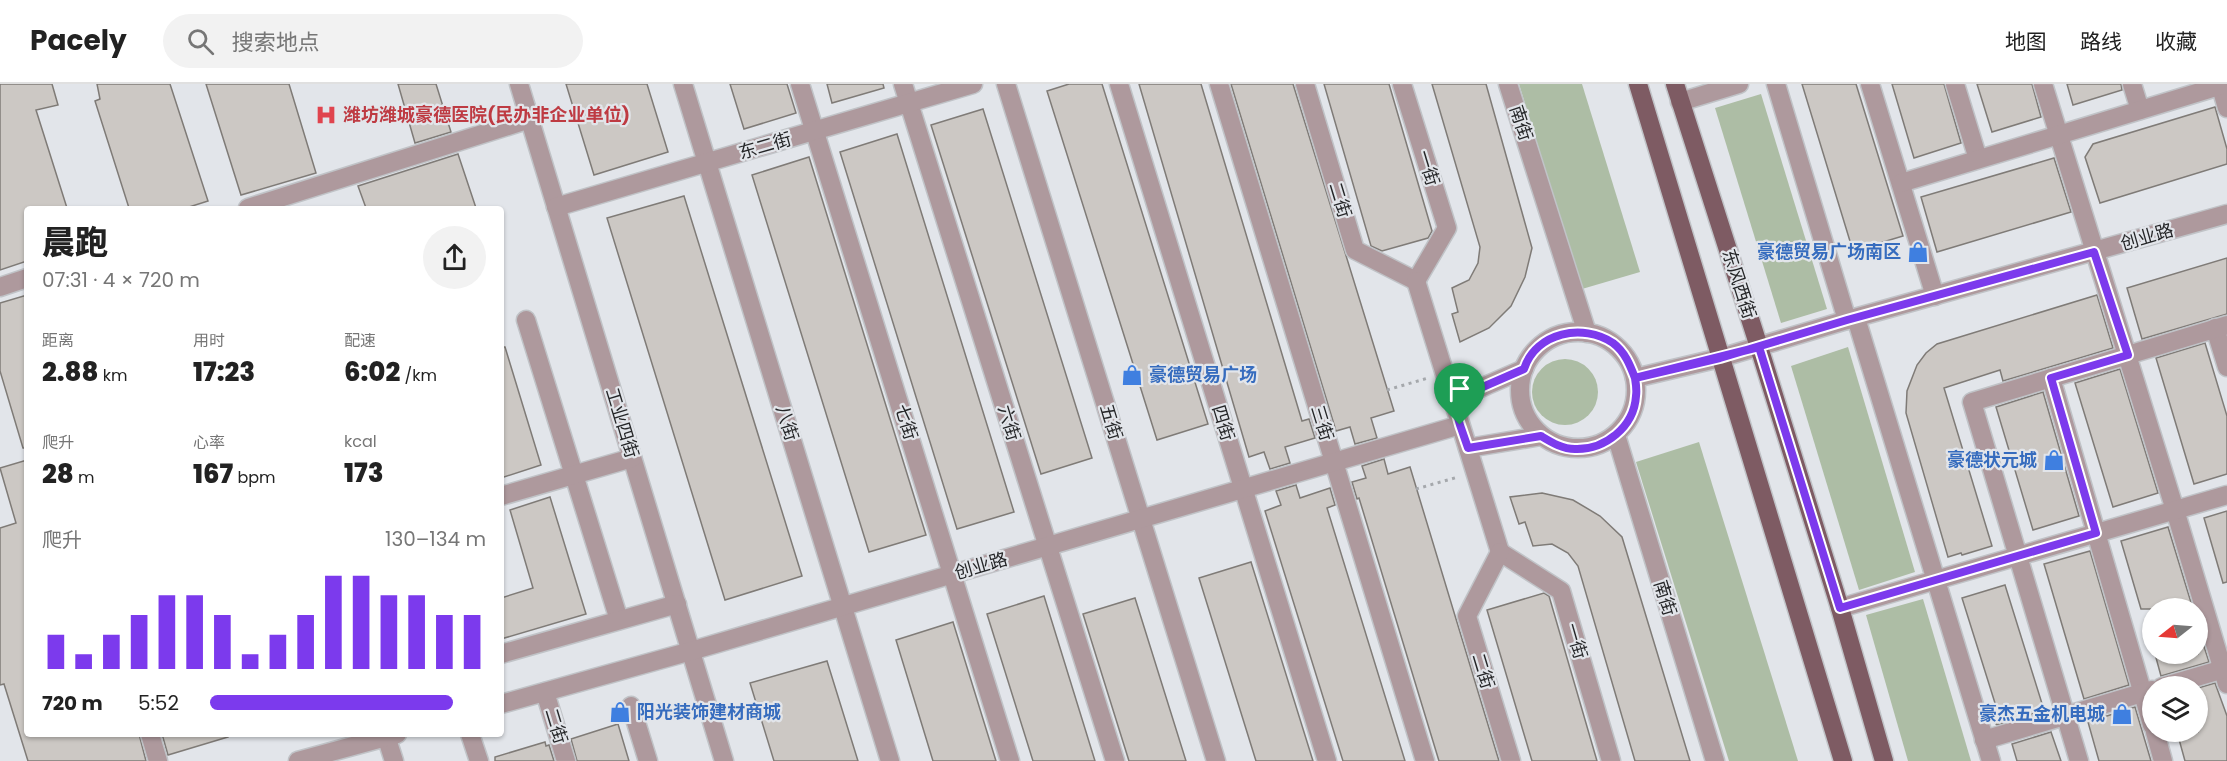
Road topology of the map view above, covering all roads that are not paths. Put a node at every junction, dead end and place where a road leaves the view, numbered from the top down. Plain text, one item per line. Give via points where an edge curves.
1 (519, 84) edge
2 (683, 84) edge
3 (800, 84) edge
4 (903, 84) edge
5 (973, 84) edge
6 (1006, 84) edge
7 (1119, 84) edge
8 (1219, 84) edge
9 (1305, 84) edge
10 (1402, 84) edge
11 (1508, 84) edge
12 (1638, 84) edge
13 (1739, 84) edge
14 (1776, 84) edge
15 (1870, 84) edge
16 (1955, 84) edge
17 (2043, 84) edge
18 (2132, 84) edge
19 (2222, 85) edge
20 (1677, 93) edge
21 (909, 103) junction
22 (2227, 108) edge
23 (2140, 110) junction
24 (530, 119) junction
25 (815, 131) junction
26 (2059, 135) junction
27 (1978, 159) junction
28 (707, 162) junction
29 (1900, 183) junction
30 (254, 206) edge
31 (556, 207) junction
32 (2227, 214) edge
33 (2094, 252) junction
34 (24, 279) edge
35 (1416, 281) junction
36 (0, 287) edge
37 (1935, 296) junction
38 (1852, 319) junction
39 (526, 320) dead end
40 (2221, 326) edge
41 (1587, 333) junction
42 (1759, 347) junction
43 (2128, 355) junction
44 (1720, 358) junction
45 (2227, 367) edge
46 (1524, 369) junction
47 (1635, 378) junction
48 (2051, 378) junction
49 (1453, 400) junction
50 (1460, 425) junction
51 (1616, 435) junction
52 (1541, 436) junction
53 (1468, 448) junction
54 (632, 458) junction
55 (1334, 462) junction
56 (574, 475) junction
57 (1243, 489) junction
58 (504, 495) edge
59 (2227, 495) edge
60 (2175, 510) junction
61 (1141, 519) junction
62 (2096, 533) junction
63 (1047, 546) junction
64 (1500, 552) junction
65 (2018, 555) junction
66 (953, 574) junction
67 (1936, 579) junction
68 (677, 604) junction
69 (843, 606) junction
70 (1840, 608) junction
71 (619, 620) junction
72 (691, 651) junction
73 (504, 653) edge
74 (2226, 674) edge
75 (2143, 676) edge
76 (2208, 678) edge
77 (545, 692) junction
78 (2142, 693) edge
79 (504, 703) edge
80 (631, 706) dead end
81 (2065, 716) junction
82 (151, 737) edge
83 (385, 737) edge
84 (392, 737) edge
85 (472, 737) edge
86 (1984, 740) junction
87 (2158, 742) edge
88 (306, 760) edge
89 (158, 761) edge
90 (394, 761) edge
91 (479, 761) edge
92 (566, 761) edge
93 (648, 761) edge
94 (724, 761) edge
95 (890, 761) edge
96 (1010, 761) edge
97 (1115, 761) edge
98 (1216, 761) edge
99 (1327, 761) edge
100 (1425, 761) edge
101 (1511, 761) edge
102 (1611, 761) edge
103 (1715, 761) edge
104 (1843, 761) edge
105 (1884, 761) edge
106 (1991, 761) edge
107 (2079, 761) edge
108 (2163, 761) edge

1 - 24 street, 工业四街
2 - 28 street, 八街
3 - 25 street, 七街
4 - 21 street, 六街
5 - 21 street, 东二街
6 - 61 street, 五街
7 - 57 street, 四街
8 - 55 street, 三街
9 - 35 street, 二街 via 1355,250
10 - 35 street, 一街 via 1447,228
11 - 41 street, 南街
12 - 44 main road
13 - 20 street
14 - 38 street
15 - 29 street
16 - 27 street
17 - 26 street
18 - 23 street
19 - 22 street
19 - 23 street
20 - 42 main road, 东风西街
21 - 25 street, 东二街
21 - 63 street, 六街
23 - 26 street
24 - 30 street
24 - 31 street, 工业四街
25 - 28 street, 东二街
25 - 66 street, 七街
26 - 27 street
26 - 33 street
27 - 29 street
28 - 31 street, 东二街
28 - 69 street, 八街
29 - 37 street
31 - 54 street, 工业四街
32 - 33 street, 创业路
33 - 37 street, 创业路
33 - 43 street
34 - 36 street
35 - 49 street
37 - 38 street, 创业路
38 - 42 street, 创业路
38 - 67 street
39 - 56 street
40 - 43 street
40 - 45 street
41 - 46 street via 1556,336 1539,346
41 - 47 street via 1614,344 1628,359
42 - 44 street, 创业路
42 - 70 main road, 东风西街
43 - 48 street
43 - 60 street
44 - 47 street, 创业路
44 - 104 main road
46 - 49 street
46 - 52 street via 1521,401 1528,420
47 - 51 street via 1636,398 1631,415
48 - 62 street
48 - 65 street via 1972,402
49 - 50 street
50 - 53 street
50 - 55 street, 创业路
51 - 52 street via 1591,448 1573,449
51 - 103 street, 南街
52 - 53 street
53 - 64 street
54 - 56 street
54 - 68 street, 工业四街
55 - 57 street, 创业路
55 - 100 street, 三街
56 - 58 street
56 - 71 street
57 - 61 street, 创业路
57 - 99 street, 四街
59 - 60 street
60 - 62 street
60 - 74 street
61 - 63 street, 创业路
61 - 98 street, 五街
62 - 65 street
62 - 75 street
63 - 66 street, 创业路
63 - 97 street, 六街
64 - 101 street, 二街 via 1467,616
64 - 102 street, 一街 via 1561,591
65 - 67 street
65 - 81 street
66 - 69 street, 创业路
66 - 96 street, 七街
67 - 70 street
67 - 86 street
68 - 71 street
68 - 72 street, 工业四街
69 - 72 street, 创业路
69 - 95 street, 八街
70 - 105 main road, 东风西街
71 - 73 street
72 - 77 street, 创业路
72 - 94 street, 工业四街
74 - 76 street
77 - 79 street, 创业路
77 - 92 street, 二街
78 - 81 street
80 - 93 street
81 - 86 street
81 - 107 street
82 - 89 street
83 - 88 street
84 - 90 street
85 - 91 street
86 - 106 street
87 - 108 street

